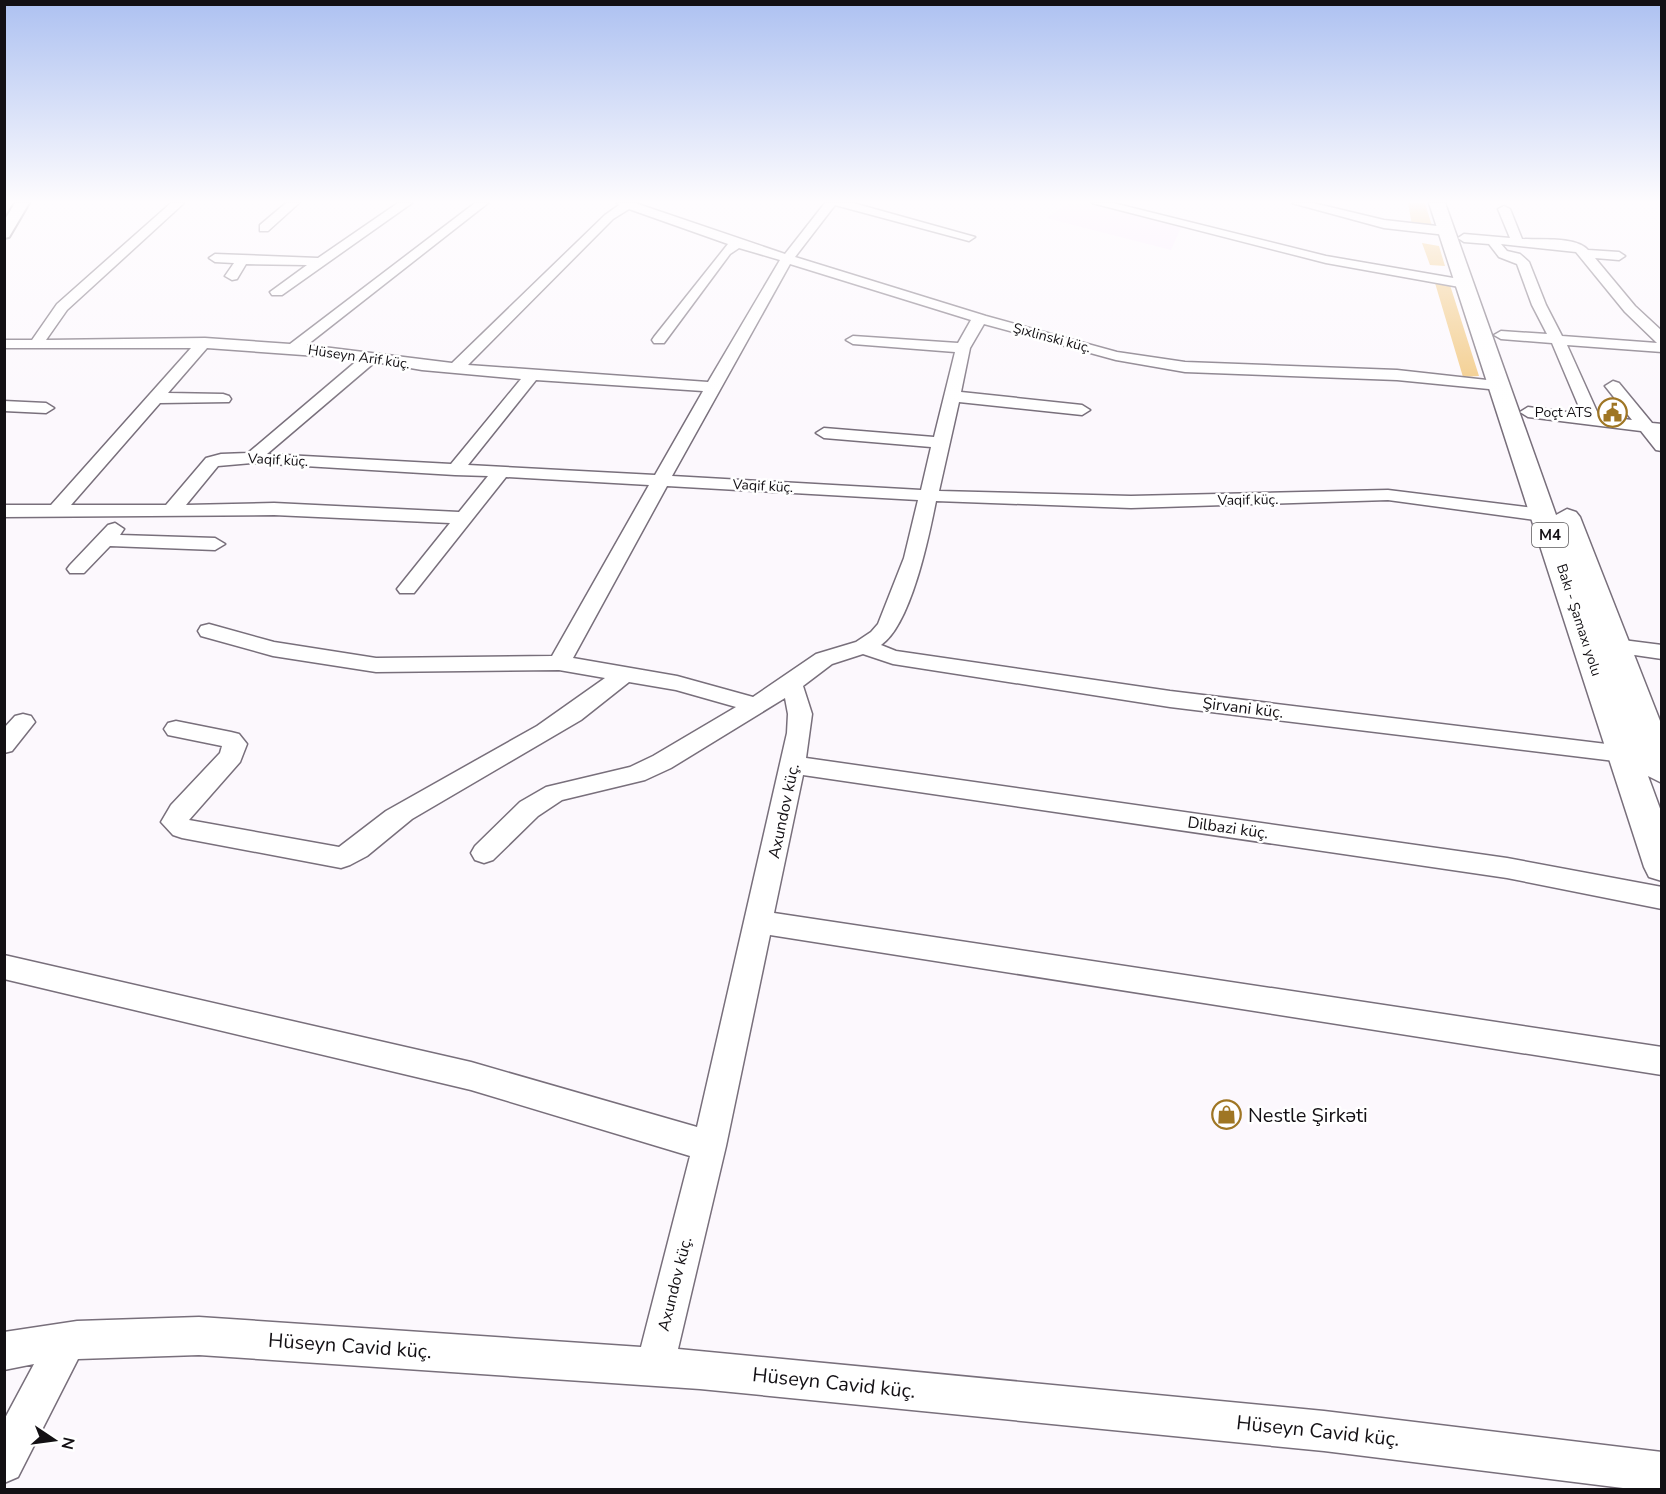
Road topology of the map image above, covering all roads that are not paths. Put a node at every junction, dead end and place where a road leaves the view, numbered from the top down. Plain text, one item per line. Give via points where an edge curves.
1 (100, 273) edge
2 (234, 273) edge
3 (305, 273) edge
4 (392, 273) edge
5 (553, 273) edge
6 (710, 273) edge
7 (779, 273) edge
8 (837, 273) edge
9 (1390, 273) edge
10 (1463, 273) edge
11 (1472, 273) edge
12 (1528, 273) edge
13 (1600, 273) edge
14 (232, 276) dead end
15 (1465, 284) junction
16 (278, 292) dead end
17 (981, 319) junction
18 (1501, 335) junction
19 (659, 340) dead end
20 (853, 340) dead end
21 (1662, 340) edge
22 (1558, 341) junction
23 (205, 342) junction
24 (4, 344) edge
25 (36, 344) junction
26 (294, 348) junction
27 (963, 348) junction
28 (1662, 348) edge
29 (371, 357) junction
30 (456, 369) junction
31 (532, 375) junction
32 (1499, 385) junction
33 (1613, 386) dead end
34 (714, 387) junction
35 (951, 396) junction
36 (156, 398) junction
37 (223, 399) dead end
38 (4, 406) edge
39 (46, 408) dead end
40 (1082, 410) dead end
41 (1528, 412) junction
42 (1593, 421) junction
43 (1654, 428) edge
44 (824, 433) dead end
45 (940, 443) junction
46 (1662, 446) edge
47 (252, 458) junction
48 (455, 470) junction
49 (501, 472) junction
50 (660, 481) junction
51 (929, 495) junction
52 (171, 511) junction
53 (55, 512) junction
54 (131, 512) junction
55 (8, 515) edge
56 (1543, 515) junction
57 (464, 518) junction
58 (106, 540) junction
59 (215, 543) dead end
60 (77, 570) dead end
61 (407, 589) dead end
62 (209, 631) dead end
63 (1615, 646) junction
64 (864, 647) junction
65 (1662, 652) edge
66 (560, 663) junction
67 (624, 674) junction
68 (791, 684) junction
69 (756, 705) junction
70 (23, 722) dead end
71 (176, 729) dead end
72 (4, 745) edge
73 (1623, 754) junction
74 (793, 765) junction
75 (1662, 771) edge
76 (484, 853) dead end
77 (1662, 867) edge
78 (1662, 898) edge
79 (761, 922) junction
80 (4, 967) edge
81 (1662, 1061) edge
82 (709, 1146) junction
83 (66, 1342) junction
84 (4, 1351) edge
85 (655, 1366) junction
86 (4, 1463) edge
87 (1662, 1472) edge

1 - 25 street via 62,307
2 - 14 street
3 - 16 street
4 - 26 street
5 - 30 street
6 - 19 street
7 - 34 street
8 - 17 street, Şıxlinski küç.
9 - 15 street
10 - 15 highway, Bakı - Şamaxı yolu / M4
11 - 18 highway, Bakı - Şamaxı yolu / M4
12 - 22 street
13 - 21 street
15 - 32 highway, Bakı - Şamaxı yolu / M4
17 - 27 street via 973,326
17 - 32 street, Şıxlinski küç. via 1151,362 1204,368 1396,375
18 - 22 street
18 - 41 highway, Bakı - Şamaxı yolu / M4
20 - 27 street
22 - 28 street
22 - 42 street
23 - 25 street, Hüseyn Arif küç.
23 - 26 street, Hüseyn Arif küç.
23 - 36 street
24 - 25 street, Hüseyn Arif küç.
26 - 29 street, Hüseyn Arif küç.
27 - 35 street
29 - 30 street, Hüseyn Arif küç.
29 - 47 street
30 - 31 street, Hüseyn Arif küç.
31 - 34 street, Hüseyn Arif küç.
31 - 48 street
32 - 56 highway, Bakı - Şamaxı yolu / M4
33 - 43 street
34 - 50 street
35 - 40 street
35 - 45 street
36 - 37 street
36 - 53 street
38 - 39 street
41 - 42 street
41 - 63 highway, Bakı - Şamaxı yolu / M4
42 - 43 street
43 - 46 street
44 - 45 street
45 - 51 street
47 - 48 street, Vaqif küç.
47 - 52 street, Vaqif küç. via 212,462
48 - 49 street, Vaqif küç.
49 - 50 street, Vaqif küç.
49 - 57 street
50 - 51 street, Vaqif küç.
50 - 66 street
51 - 56 street, Vaqif küç. via 1131,502 1388,495
51 - 64 street via 914,558 888,626
52 - 54 street
52 - 57 street via 274,509
53 - 54 street
53 - 55 street
54 - 58 street
56 - 73 highway, Bakı - Şamaxı yolu / M4
57 - 61 street
58 - 59 street
58 - 60 street
62 - 66 street via 273,649 376,665
63 - 65 street
63 - 75 highway, Bakı - Şamaxı yolu / M4
64 - 68 street via 824,659
64 - 73 street, Şirvani küç. via 893,657 1123,692
66 - 67 street
67 - 69 street via 676,683
67 - 71 street via 607,690 532,740 401,813 356,852 341,858 182,828 174,822 231,756 235,744
68 - 69 street
68 - 74 street, Axundov küç. via 802,713
69 - 76 street via 636,774 555,793 529,809
70 - 72 street
73 - 77 highway, Bakı - Şamaxı yolu / M4
74 - 78 street, Dilbazi küç. via 1507,868
74 - 79 street, Axundov küç.
79 - 81 street
79 - 82 street, Axundov küç.
80 - 82 street via 471,1076
82 - 85 street, Axundov küç.
83 - 84 street, Hüseyn Cavid küç.
83 - 85 street, Hüseyn Cavid küç. via 199,1336
83 - 86 street
85 - 87 street, Hüseyn Cavid küç. via 1324,1431

